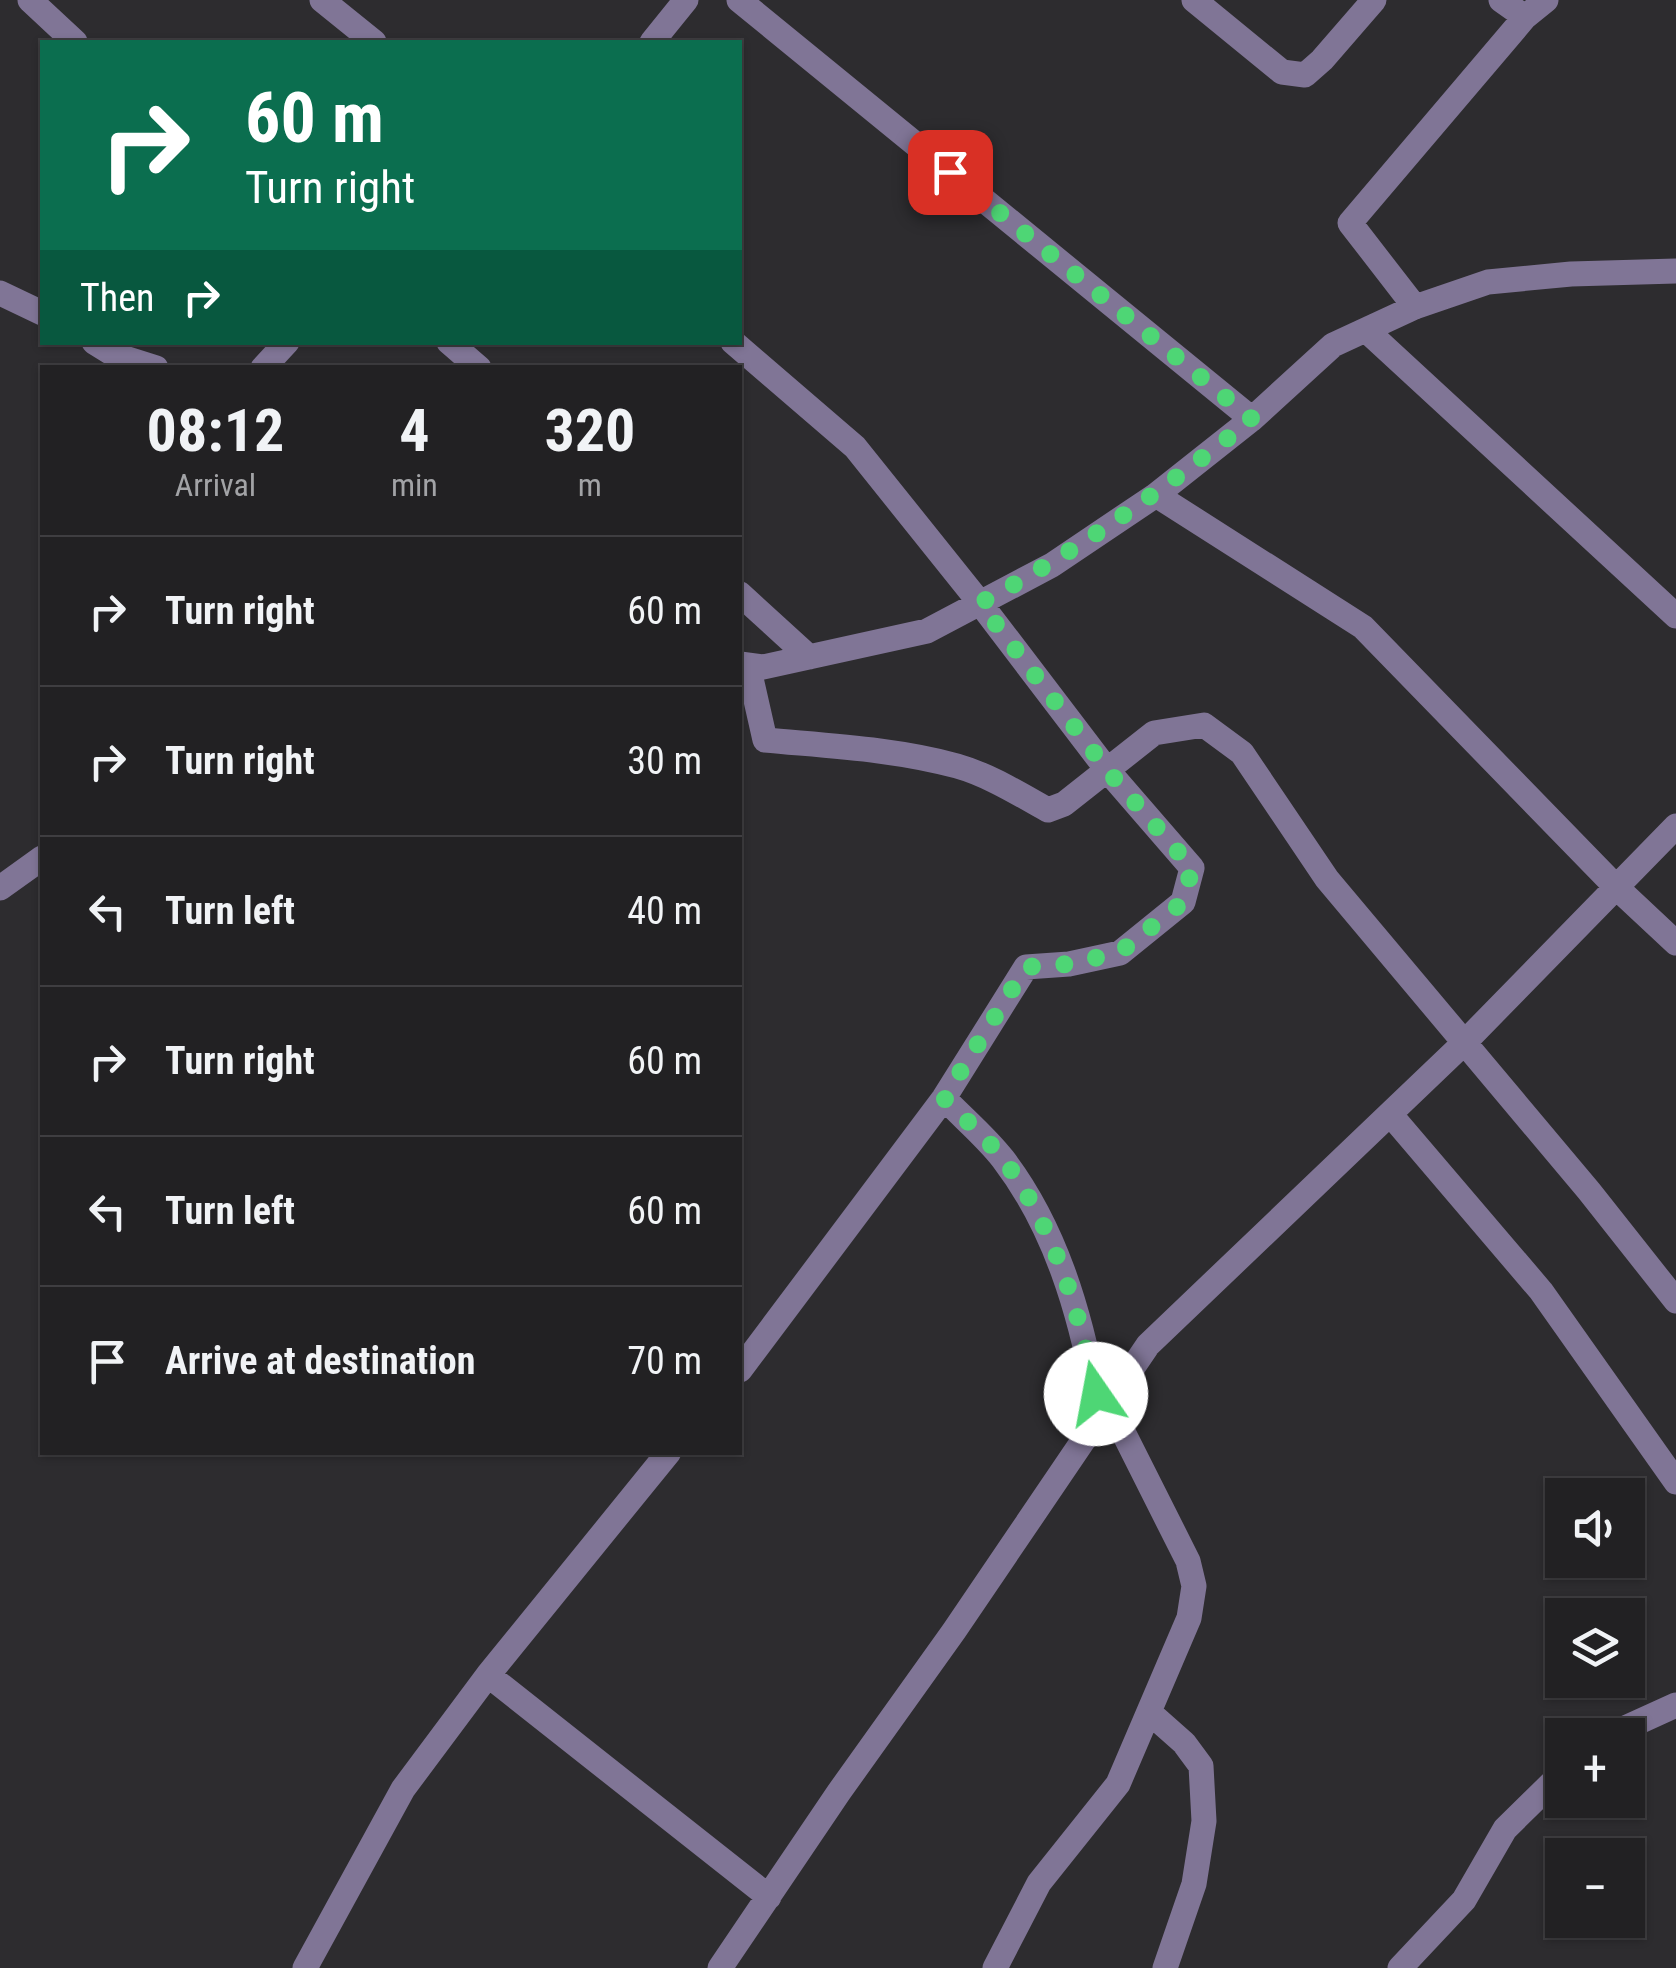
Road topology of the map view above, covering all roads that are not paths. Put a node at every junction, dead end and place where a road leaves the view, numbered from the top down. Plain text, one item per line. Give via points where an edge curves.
1 (30, 0) edge
2 (322, 0) edge
3 (686, 0) edge
4 (739, 0) edge
5 (1194, 0) edge
6 (1374, 0) edge
7 (1501, 0) edge
8 (1546, 0) edge
9 (1524, 18) junction
10 (74, 40) edge
11 (372, 40) edge
12 (654, 40) edge
13 (1676, 271) edge
14 (0, 293) edge
15 (1415, 307) junction
16 (40, 312) edge
17 (1366, 330) junction
18 (99, 345) edge
19 (284, 345) edge
20 (452, 345) edge
21 (736, 345) edge
22 (147, 365) edge
23 (267, 365) edge
24 (475, 365) edge
25 (1252, 419) junction
26 (1156, 495) junction
27 (742, 596) edge
28 (980, 603) junction
29 (1676, 616) edge
30 (808, 657) junction
31 (744, 665) edge
32 (1108, 771) junction
33 (1676, 826) edge
34 (40, 859) edge
35 (1616, 887) junction
36 (0, 888) edge
37 (1676, 943) edge
38 (1465, 1042) junction
39 (944, 1098) junction
40 (1390, 1114) junction
41 (1676, 1301) edge
42 (742, 1367) edge
43 (1108, 1402) junction
44 (667, 1455) edge
45 (1676, 1482) edge
46 (488, 1675) junction
47 (1676, 1705) edge
48 (1149, 1712) junction
49 (1645, 1719) edge
50 (1545, 1789) edge
51 (769, 1896) junction
52 (305, 1968) edge
53 (720, 1968) edge
54 (995, 1968) edge
55 (1165, 1968) edge
56 (1400, 1968) edge

1 - 10 street
2 - 11 street
3 - 12 street
4 - 25 street
5 - 6 street via 1282,72 1304,74
7 - 9 street
8 - 9 street
9 - 15 street via 1350,222
13 - 15 street via 1488,282
14 - 16 street
15 - 17 street
17 - 25 street via 1332,345
17 - 29 street
18 - 22 street
19 - 23 street
20 - 24 street
21 - 28 street via 855,448
25 - 26 street
26 - 28 street
26 - 35 street via 1362,627
27 - 30 street
28 - 30 street via 928,631
28 - 32 street
30 - 31 street
31 - 32 street via 766,740 959,766 1048,810
32 - 38 street via 1154,733 1204,726 1242,753 1327,879
32 - 39 street via 1192,868 1183,902 1120,952 1026,967
33 - 35 street
34 - 36 street
35 - 37 street
35 - 38 street
38 - 40 street
38 - 41 street
39 - 42 street
39 - 43 street via 1002,1158 1040,1215 1070,1292 1096,1394
40 - 43 street via 1148,1345
40 - 45 street via 1541,1292
43 - 48 street via 1188,1561 1194,1586 1189,1618
43 - 51 street
44 - 46 street
46 - 51 street
46 - 52 street via 403,1789
47 - 49 street
48 - 54 street via 1118,1784 1039,1884
48 - 55 street via 1201,1766 1204,1822 1194,1884
50 - 56 street via 1504,1829 1464,1900
51 - 53 street

